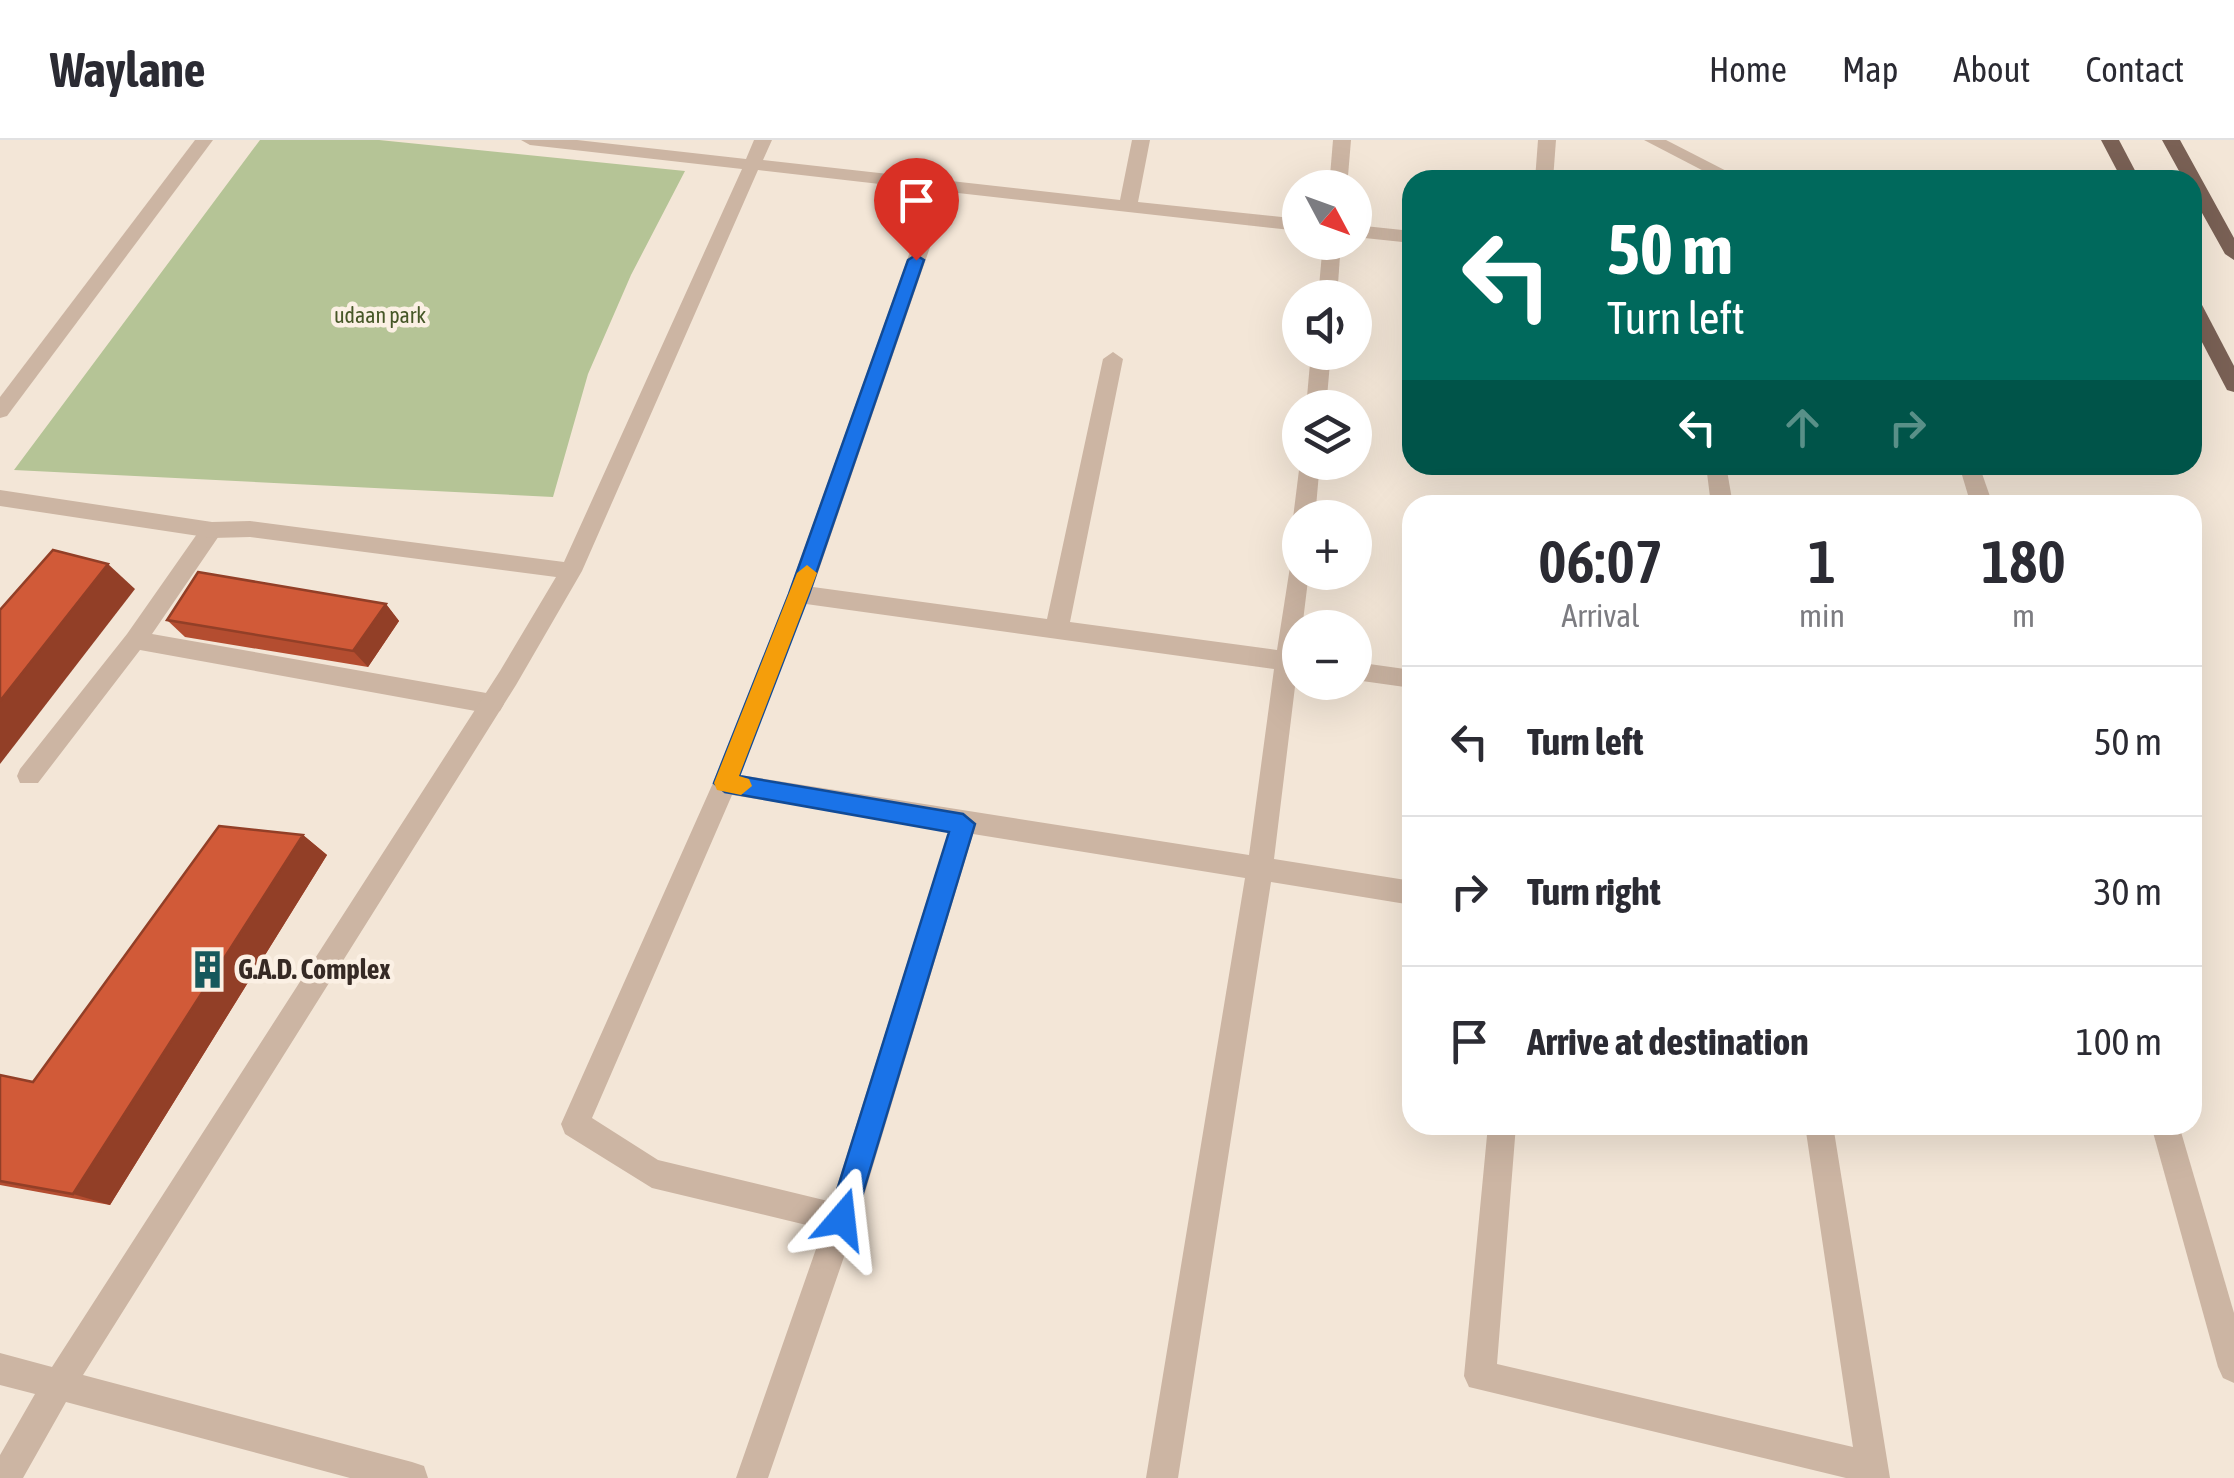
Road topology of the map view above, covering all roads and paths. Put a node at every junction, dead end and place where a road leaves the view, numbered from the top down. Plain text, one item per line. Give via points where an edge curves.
1 (204, 140) edge
2 (530, 140) edge
3 (763, 140) edge
4 (1141, 140) edge
5 (1342, 140) edge
6 (1547, 140) edge
7 (1653, 140) edge
8 (2110, 140) edge
9 (2171, 140) edge
10 (750, 165) junction
11 (1340, 170) edge
12 (1545, 170) edge
13 (1714, 170) edge
14 (2126, 170) edge
15 (2188, 170) edge
16 (942, 186) junction
17 (2202, 196) edge
18 (1128, 206) junction
19 (1282, 222) edge
20 (1372, 232) edge
21 (1402, 236) edge
22 (2234, 254) edge
23 (2202, 331) edge
24 (1113, 359) dead end
25 (2234, 385) edge
26 (0, 412) edge
27 (0, 498) edge
28 (212, 530) junction
29 (571, 571) junction
30 (799, 594) junction
31 (1057, 628) junction
32 (136, 640) junction
33 (1282, 660) edge
34 (1372, 674) edge
35 (1402, 678) edge
36 (1289, 700) edge
37 (492, 704) junction
38 (29, 776) dead end
39 (725, 783) junction
40 (963, 824) junction
41 (1260, 867) junction
42 (1402, 892) edge
43 (1501, 1135) edge
44 (1821, 1135) edge
45 (2168, 1135) edge
46 (842, 1219) junction
47 (2234, 1367) edge
48 (0, 1369) edge
49 (59, 1384) junction
50 (1874, 1473) edge
51 (5, 1478) edge
52 (412, 1478) edge
53 (752, 1478) edge
54 (1162, 1478) edge

1 - 26 street
2 - 10 street
3 - 10 street
4 - 18 street
5 - 11 street
6 - 12 street
7 - 13 street
8 - 14 main road
9 - 15 main road
10 - 16 street
10 - 29 street
16 - 18 street
16 - 30 street
17 - 22 main road
18 - 19 street
20 - 21 street
23 - 25 main road
24 - 31 street
27 - 28 street
28 - 29 street via 250,529
28 - 32 street
29 - 37 street
30 - 31 street
30 - 39 street
31 - 33 street
32 - 37 street
32 - 38 street
34 - 35 street
36 - 41 street
37 - 49 street
39 - 40 street
39 - 46 street via 576,1124 652,1173
40 - 41 street
40 - 46 street
41 - 42 street
41 - 54 street
43 - 50 street via 1480,1376
44 - 50 street
45 - 47 street
46 - 53 street
48 - 49 street
49 - 51 street
49 - 52 street

